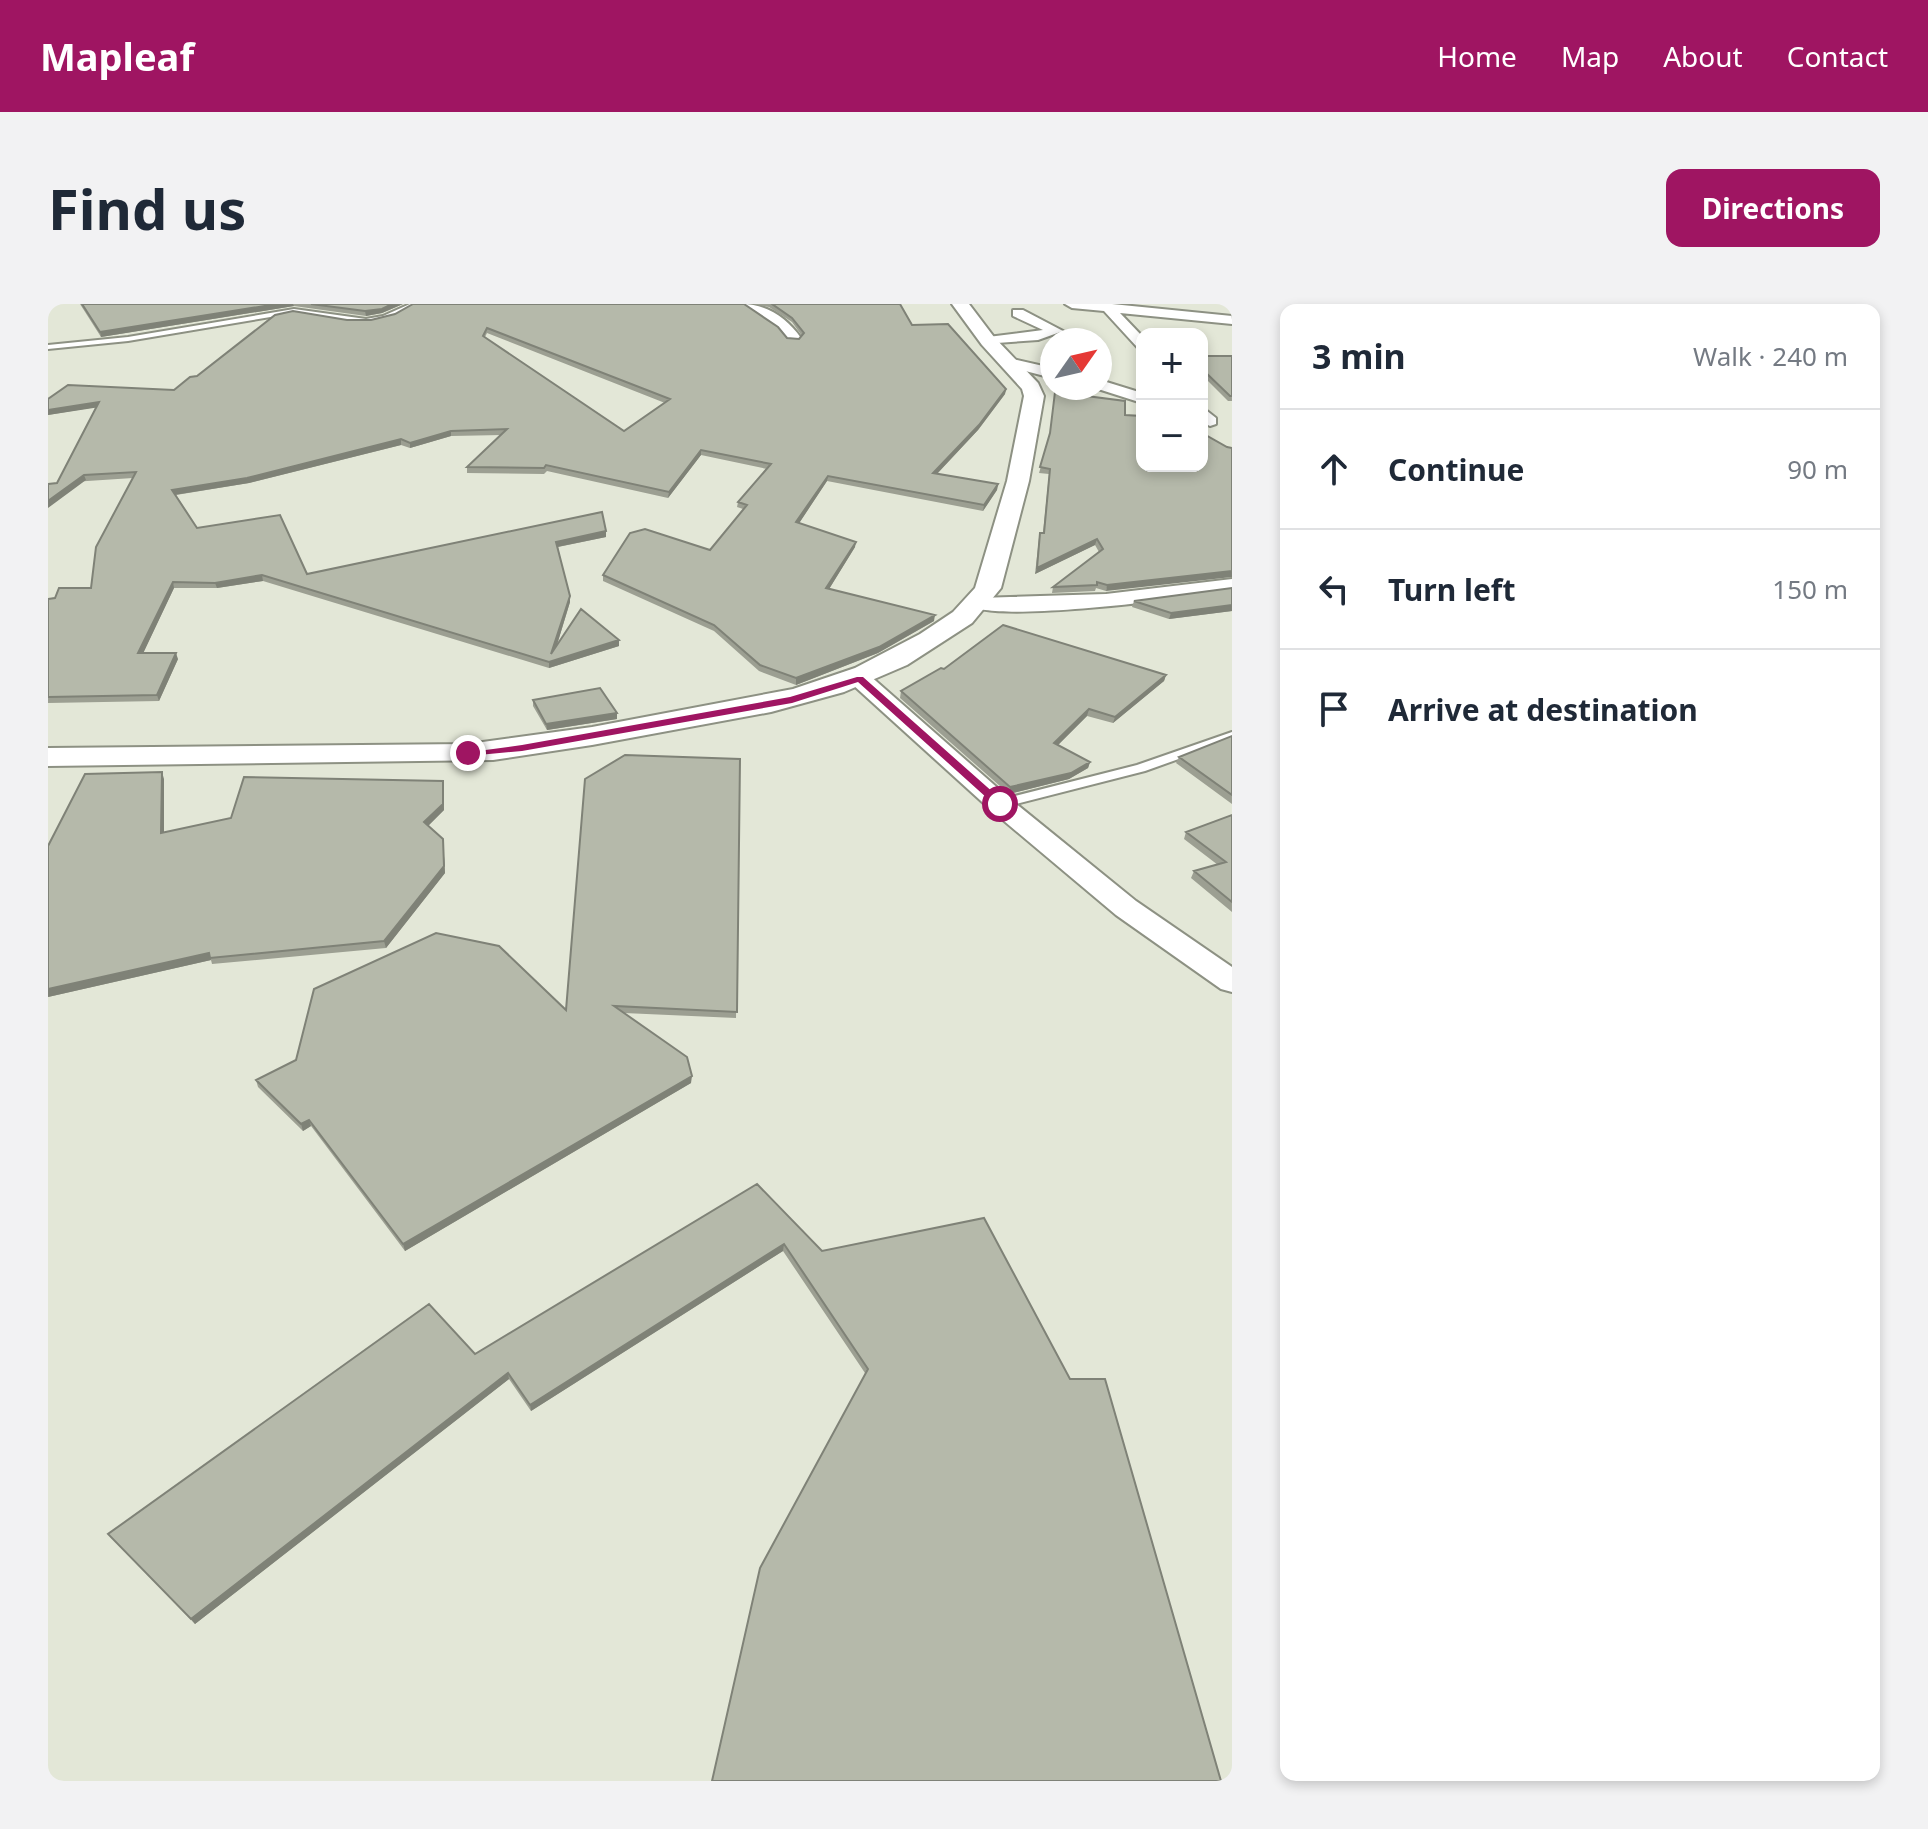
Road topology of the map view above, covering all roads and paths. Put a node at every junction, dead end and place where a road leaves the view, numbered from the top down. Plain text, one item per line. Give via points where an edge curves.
1 (415, 304) edge
2 (749, 304) edge
3 (960, 304) edge
4 (1072, 304) edge
5 (1108, 308) junction
6 (1018, 313) dead end
7 (1230, 321) edge
8 (794, 338) edge
9 (1136, 338) edge
10 (988, 341) junction
11 (48, 347) edge
12 (1008, 362) junction
13 (1040, 370) edge
14 (1112, 389) edge
15 (1136, 396) edge
16 (1232, 585) edge
17 (979, 604) junction
18 (860, 679) junction
19 (1232, 736) edge
20 (48, 757) edge
21 (1000, 804) junction
22 (1232, 982) edge

1 - 11 lane via 372,320 294,311
2 - 8 street via 785,326
3 - 10 street
4 - 5 street
5 - 7 street
5 - 9 street
6 - 10 street via 1056,331
10 - 12 street
12 - 13 street
12 - 17 street via 1034,396 1018,481
14 - 15 street
16 - 17 street via 1130,601
17 - 18 street via 960,621
18 - 20 street via 792,700 522,748
18 - 21 street
19 - 21 lane via 1141,768
21 - 22 street via 1126,908

